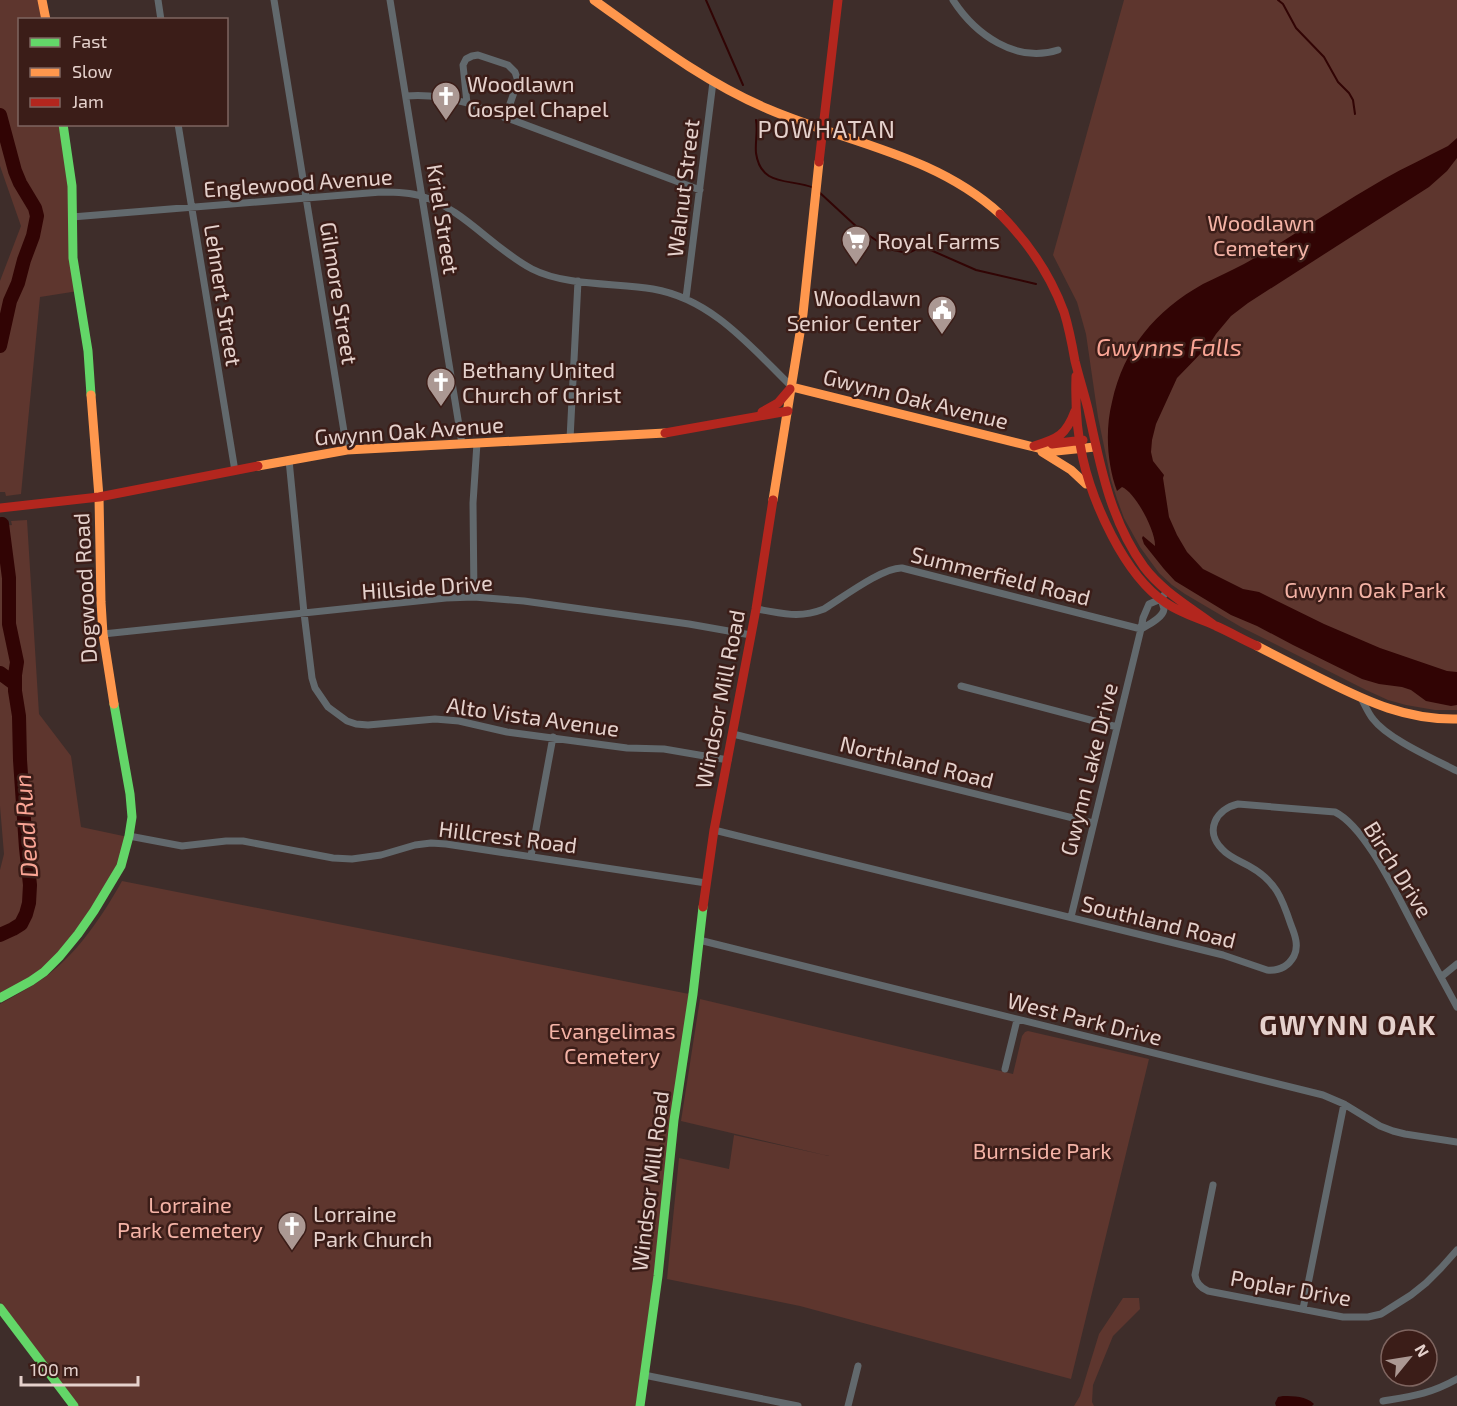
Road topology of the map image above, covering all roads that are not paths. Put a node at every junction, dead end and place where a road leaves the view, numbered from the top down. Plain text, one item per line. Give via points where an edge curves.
1 (42, 0) edge
2 (158, 0) edge
3 (274, 0) edge
4 (390, 0) edge
5 (594, 0) edge
6 (838, 0) edge
7 (952, 0) edge
8 (46, 18) edge
9 (161, 18) edge
10 (1058, 50) dead end
11 (713, 82) junction
12 (406, 96) junction
13 (467, 103) junction
14 (505, 118) junction
15 (63, 126) edge
16 (178, 126) edge
17 (823, 129) junction
18 (700, 190) junction
19 (422, 196) junction
20 (306, 199) junction
21 (191, 208) junction
22 (72, 217) junction
23 (578, 281) junction
24 (686, 298) junction
25 (1076, 368) junction
26 (792, 387) junction
27 (1076, 409) junction
28 (788, 411) junction
29 (752, 417) junction
30 (570, 439) junction
31 (477, 443) junction
32 (1094, 443) junction
33 (462, 444) junction
34 (1080, 445) junction
35 (1032, 446) junction
36 (347, 450) junction
37 (289, 460) junction
38 (235, 471) junction
39 (1090, 490) junction
40 (99, 497) junction
41 (0, 508) edge
42 (1164, 595) junction
43 (474, 597) junction
44 (756, 609) junction
45 (304, 613) junction
46 (1142, 629) junction
47 (104, 634) junction
48 (751, 635) junction
49 (961, 686) dead end
50 (1361, 698) junction
51 (1457, 719) edge
52 (1117, 727) junction
53 (733, 734) junction
54 (553, 737) junction
55 (728, 760) junction
56 (1457, 771) edge
57 (1342, 815) joint
58 (1093, 823) junction
59 (714, 830) junction
60 (129, 836) junction
61 (531, 856) junction
62 (706, 883) junction
63 (1071, 917) junction
64 (699, 940) junction
65 (1457, 964) edge
66 (1441, 977) junction
67 (0, 998) edge
68 (1457, 1007) edge
69 (1017, 1020) junction
70 (1005, 1069) dead end
71 (1344, 1104) junction
72 (1457, 1143) edge
73 (1213, 1185) dead end
74 (1457, 1250) edge
75 (0, 1308) edge
76 (1303, 1309) junction
77 (858, 1366) dead end
78 (644, 1375) junction
79 (1457, 1379) edge
80 (1383, 1401) dead end
81 (74, 1406) edge
82 (640, 1406) edge
83 (798, 1406) edge
84 (848, 1406) edge

1 - 8 main road
2 - 9 street
3 - 20 street, Gilmore Street
4 - 12 street, Kriel Street
5 - 11 main road
6 - 17 main road, Windsor Mill Road
7 - 10 street via 976,28 1000,44 1031,54
11 - 17 main road via 770,111
11 - 18 street, Walnut Street
12 - 13 street via 434,95
12 - 19 street, Kriel Street
13 - 14 street
13 - 14 street via 463,65 466,59 478,55 508,66 518,81
14 - 18 street
15 - 22 main road, Dogwood Road
16 - 21 street, Lehnert Street
17 - 25 main road via 946,176 1005,219 1035,254 1054,289 1072,341
17 - 26 main road, Windsor Mill Road
18 - 24 street, Walnut Street
19 - 20 street, Englewood Avenue via 381,192
19 - 23 street, Englewood Avenue via 453,211 533,269
19 - 33 street, Kriel Street
20 - 21 street, Englewood Avenue
20 - 36 street, Gilmore Street
21 - 22 street, Englewood Avenue
21 - 38 street, Lehnert Street
22 - 40 main road, Dogwood Road via 73,258 88,351
23 - 24 street, Englewood Avenue via 653,289
23 - 30 street
24 - 26 street, Englewood Avenue via 715,314
25 - 27 main road
25 - 32 main road
26 - 28 main road, Windsor Mill Road
26 - 29 main road via 774,407
26 - 35 main road, Gwynn Oak Avenue
27 - 34 main road
27 - 35 main road via 1066,432
28 - 29 main road, Gwynn Oak Avenue
28 - 44 main road, Windsor Mill Road
29 - 30 main road, Gwynn Oak Avenue via 664,433
30 - 31 main road, Gwynn Oak Avenue
31 - 33 main road, Gwynn Oak Avenue
31 - 43 street
32 - 34 main road, Gwynn Oak Avenue
32 - 42 main road via 1120,526
33 - 36 main road, Gwynn Oak Avenue
34 - 35 main road, Gwynn Oak Avenue via 1056,451
34 - 39 main road
35 - 39 main road via 1073,470
36 - 37 main road, Gwynn Oak Avenue
37 - 38 main road, Gwynn Oak Avenue
37 - 45 street, Alto Vista Avenue
38 - 40 main road, Gwynn Oak Avenue
39 - 42 main road via 1123,558 1145,585
40 - 41 main road, Gwynn Oak Avenue
40 - 47 main road, Dogwood Road
42 - 46 street, Gwynn Lake Drive via 1149,604
42 - 46 street via 1162,614
42 - 50 main road via 1176,610
43 - 45 street, Hillside Drive
43 - 48 street, Hillside Drive
44 - 46 street, Summerfield Road via 793,615 814,613 890,569 902,568
44 - 48 main road, Windsor Mill Road
45 - 47 street, Hillside Drive
45 - 54 street, Alto Vista Avenue via 315,688 328,707 347,721 368,725 435,719
46 - 52 street, Gwynn Lake Drive
47 - 60 main road, Dogwood Road via 130,794
48 - 53 main road, Windsor Mill Road
49 - 52 street
50 - 51 main road via 1403,714
50 - 56 street via 1381,727
52 - 58 street, Gwynn Lake Drive
53 - 55 main road, Windsor Mill Road
53 - 58 street, Northland Road
54 - 55 street, Alto Vista Avenue
54 - 61 street
55 - 59 main road, Windsor Mill Road
57 - 63 street, Southland Road via 1327,810 1238,804 1216,818 1213,834 1221,849 1266,877 1283,900 1296,951 1281,969 1267,970
57 - 66 street, Birch Drive via 1381,866
58 - 63 street, Gwynn Lake Drive
59 - 62 main road, Windsor Mill Road
59 - 63 street, Southland Road
60 - 61 street, Hillcrest Road via 182,846 243,841 333,858 365,858 431,843
60 - 67 main road, Dogwood Road via 121,866 74,940 44,972
61 - 62 street, Hillcrest Road
62 - 64 main road, Windsor Mill Road
64 - 69 street, West Park Drive
64 - 78 main road, Windsor Mill Road
65 - 66 street
66 - 68 street, Birch Drive
69 - 70 street
69 - 71 street, West Park Drive via 1323,1095
71 - 72 street, West Park Drive via 1393,1131
71 - 76 street
73 - 76 street, Poplar Drive via 1195,1275 1198,1284 1208,1291
74 - 76 street, Poplar Drive via 1426,1283 1381,1314 1343,1317
75 - 81 main road
77 - 84 street
78 - 82 main road, Windsor Mill Road
78 - 83 street
79 - 80 street via 1429,1393

